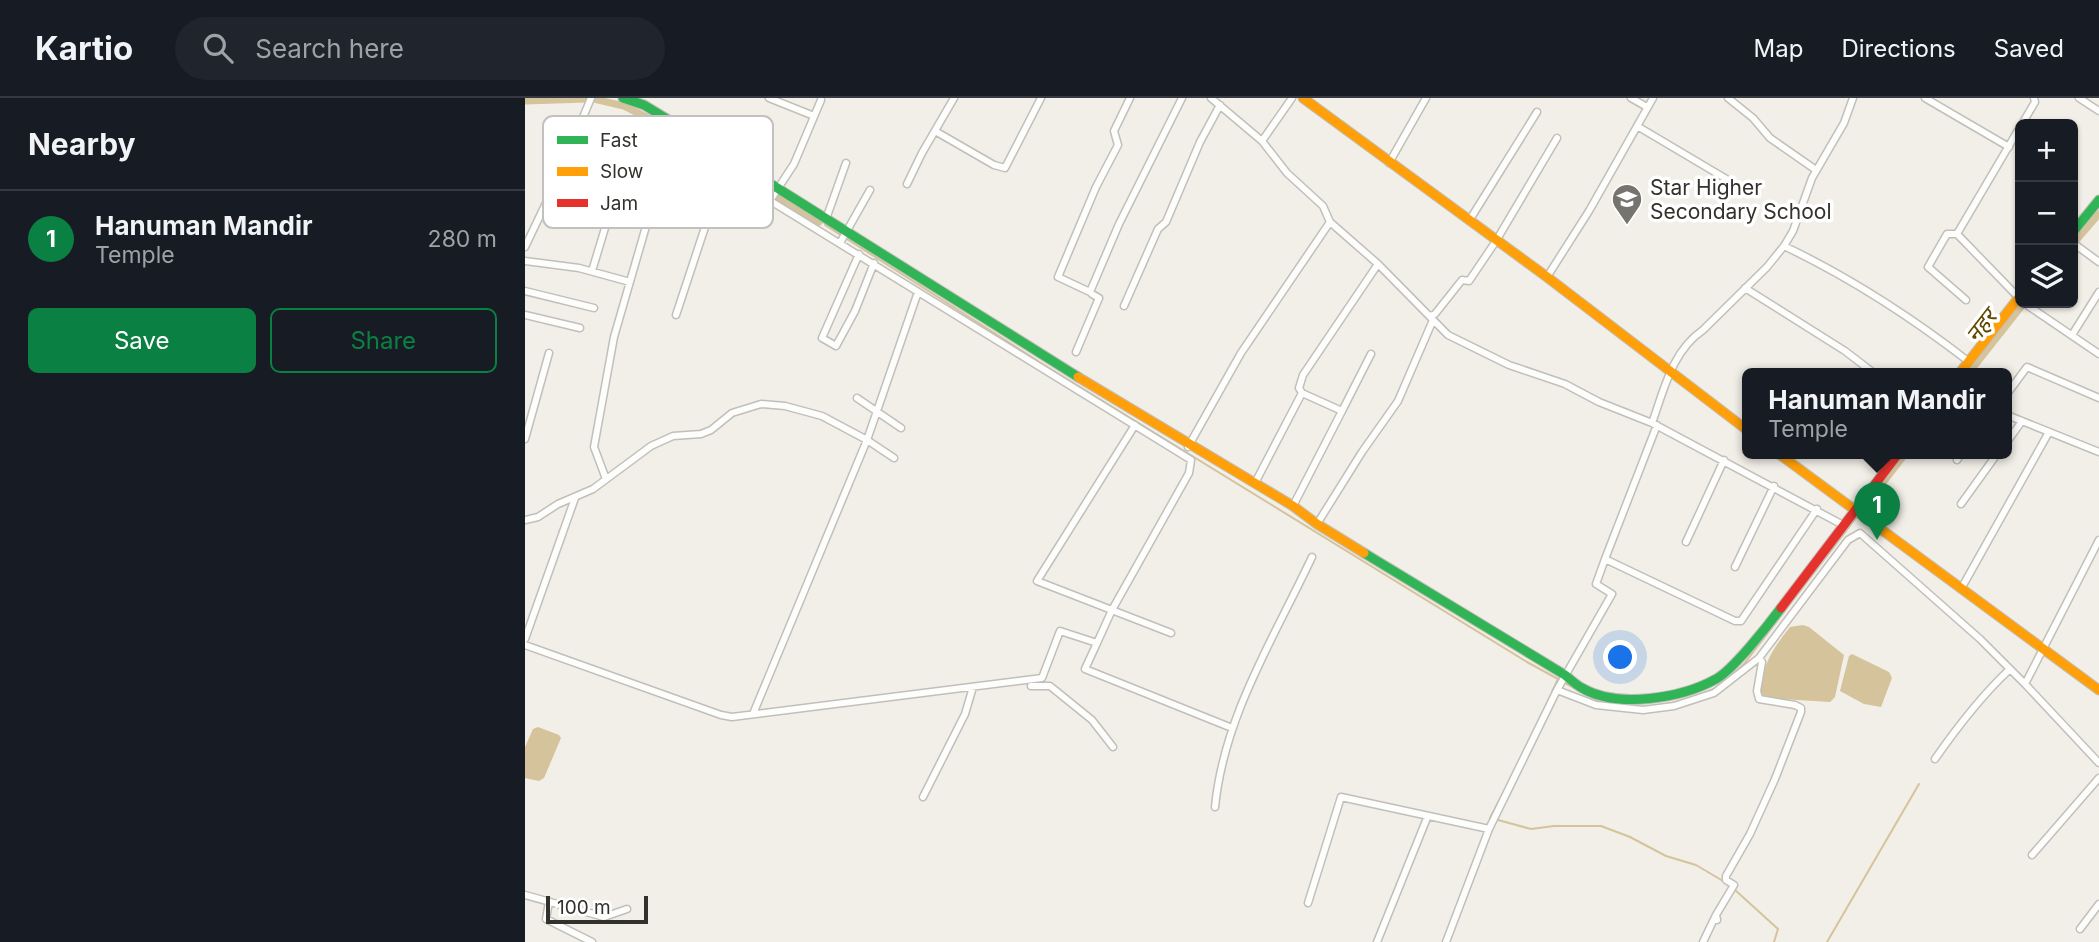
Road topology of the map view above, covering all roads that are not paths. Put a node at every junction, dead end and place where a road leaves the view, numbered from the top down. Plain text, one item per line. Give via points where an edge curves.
1 (591, 98) edge
2 (623, 98) edge
3 (769, 98) edge
4 (954, 98) edge
5 (1041, 98) edge
6 (1130, 98) edge
7 (1182, 98) edge
8 (1211, 98) edge
9 (1292, 98) edge
10 (1303, 98) edge
11 (1426, 98) edge
12 (1631, 98) edge
13 (1653, 98) edge
14 (1728, 98) edge
15 (1853, 98) edge
16 (1924, 98) edge
17 (2033, 98) edge
18 (2079, 98) edge
19 (821, 100) dead end
20 (1220, 105) junction
21 (1647, 107) junction
22 (1537, 111) dead end
23 (2099, 111) edge
24 (584, 116) edge
25 (662, 116) edge
26 (814, 116) junction
27 (2025, 119) edge
28 (1637, 126) junction
29 (935, 131) junction
30 (2015, 136) edge
31 (1557, 138) dead end
32 (1262, 141) junction
33 (2009, 147) junction
34 (846, 163) dead end
35 (1389, 163) junction
36 (1816, 170) junction
37 (907, 184) dead end
38 (773, 185) edge
39 (779, 189) junction
40 (870, 190) dead end
41 (1750, 193) dead end
42 (773, 196) edge
43 (773, 200) edge
44 (2099, 200) edge
45 (543, 209) edge
46 (826, 219) junction
47 (1469, 221) junction
48 (1330, 222) junction
49 (2078, 226) edge
50 (605, 228) dead end
51 (646, 228) edge
52 (706, 228) edge
53 (846, 231) junction
54 (1957, 234) junction
55 (1496, 241) junction
56 (840, 243) junction
57 (1784, 246) junction
58 (525, 247) edge
59 (2078, 247) edge
60 (859, 254) junction
61 (525, 261) edge
62 (2099, 262) edge
63 (874, 263) junction
64 (1378, 264) junction
65 (592, 271) junction
66 (1547, 277) junction
67 (630, 282) junction
68 (1745, 288) junction
69 (525, 291) edge
70 (918, 292) junction
71 (2099, 292) edge
72 (1092, 293) dead end
73 (2015, 293) edge
74 (1966, 300) dead end
75 (1124, 306) dead end
76 (594, 308) dead end
77 (2015, 308) edge
78 (2033, 308) edge
79 (525, 315) edge
80 (676, 315) dead end
81 (1432, 318) junction
82 (580, 328) dead end
83 (2071, 335) junction
84 (1076, 352) dead end
85 (549, 353) dead end
86 (1371, 354) dead end
87 (2099, 354) edge
88 (1968, 361) junction
89 (1867, 368) edge
90 (1963, 368) edge
91 (1670, 370) junction
92 (2012, 387) edge
93 (1302, 393) junction
94 (857, 398) dead end
95 (2099, 398) edge
96 (1342, 411) junction
97 (877, 412) junction
98 (2012, 417) edge
99 (2022, 421) junction
100 (1654, 424) junction
101 (1135, 425) junction
102 (1742, 425) edge
103 (527, 426) edge
104 (901, 428) dead end
105 (2049, 432) junction
106 (2012, 435) edge
107 (525, 439) edge
108 (867, 440) junction
109 (1186, 449) junction
110 (2099, 452) edge
111 (894, 458) dead end
112 (1786, 459) edge
113 (1894, 459) edge
114 (1993, 459) edge
115 (1724, 460) junction
116 (606, 480) junction
117 (1255, 483) junction
118 (1774, 486) junction
119 (575, 498) junction
120 (1961, 504) dead end
121 (1293, 506) junction
122 (1817, 509) junction
123 (1854, 511) junction
124 (525, 520) edge
125 (1317, 524) junction
126 (1843, 525) junction
127 (2099, 540) edge
128 (1686, 542) dead end
129 (2090, 556) junction
130 (1312, 557) dead end
131 (1605, 559) junction
132 (2099, 561) edge
133 (1735, 568) dead end
134 (1961, 589) junction
135 (1112, 610) junction
136 (1171, 634) dead end
137 (525, 639) edge
138 (1097, 643) junction
139 (525, 645) edge
140 (2043, 647) junction
141 (1759, 658) junction
142 (2010, 669) junction
143 (1565, 675) junction
144 (2025, 684) junction
145 (1031, 686) dead end
146 (973, 687) junction
147 (1557, 690) junction
148 (2099, 690) edge
149 (753, 714) junction
150 (1232, 728) junction
151 (1113, 747) dead end
152 (1935, 759) dead end
153 (2099, 763) edge
154 (2099, 778) edge
155 (923, 797) dead end
156 (1215, 807) dead end
157 (1427, 818) junction
158 (1489, 829) junction
159 (2032, 855) dead end
160 (525, 895) edge
161 (549, 902) junction
162 (1308, 903) dead end
163 (2099, 904) edge
164 (627, 909) dead end
165 (2080, 929) dead end
166 (592, 942) edge
167 (1377, 942) edge
168 (1446, 942) edge
169 (1703, 942) edge

1 - 24 street
2 - 25 street
3 - 26 street
4 - 29 street
5 - 29 street via 1005,168
6 - 7 street via 1114,131 1118,145 1058,277 1090,292
8 - 20 street
9 - 32 street
10 - 35 street
11 - 35 street
12 - 21 street
13 - 21 street
14 - 36 street via 1770,138
15 - 36 street
16 - 33 street
17 - 27 street
18 - 23 street
19 - 26 street
20 - 32 street
20 - 75 street
21 - 28 street
22 - 47 street
26 - 39 street
28 - 41 street
28 - 66 street
29 - 37 street
30 - 33 street
31 - 55 street
32 - 48 street via 1287,173 1323,206
33 - 54 street
34 - 46 street
35 - 47 street
36 - 57 street
38 - 39 street
39 - 42 street
39 - 46 street
40 - 53 street
43 - 56 street
44 - 49 street
45 - 58 street
46 - 53 street
47 - 55 street
48 - 64 street
48 - 109 street via 1241,353
50 - 65 street
51 - 67 street
52 - 80 street
53 - 56 street
53 - 109 street
54 - 73 street
54 - 74 street via 1947,234 1927,267
55 - 66 street
55 - 81 street via 1469,281 1462,280
56 - 60 street
57 - 68 street
57 - 88 street via 1835,271
59 - 62 street
60 - 63 street
60 - 63 street via 823,338 836,346
61 - 65 street
63 - 70 street
64 - 81 street
64 - 93 street via 1303,375
65 - 67 street
66 - 91 street
67 - 116 street via 614,337 594,447
68 - 89 street
68 - 91 street via 1692,337
69 - 76 street
70 - 97 street
70 - 101 street
71 - 83 street
72 - 84 street via 1099,298
77 - 88 street
78 - 83 street
79 - 82 street
81 - 100 street via 1448,335 1509,365 1565,384
81 - 125 street via 1398,401
83 - 87 street
85 - 103 street
86 - 96 street
88 - 90 street
91 - 100 street
91 - 102 street
92 - 95 street via 2027,367
93 - 96 street
93 - 117 street
94 - 97 street
96 - 121 street
97 - 104 street
97 - 108 street
98 - 99 street
99 - 105 street
99 - 106 street
100 - 115 street
100 - 131 street
101 - 109 street
101 - 135 street via 1037,581
103 - 107 street
105 - 110 street
105 - 134 street
108 - 111 street
108 - 116 street via 821,416 761,404 732,413 701,434 673,436 651,446
108 - 149 street
109 - 117 street
109 - 135 street via 1191,460 1189,473
112 - 123 street
113 - 123 street
114 - 120 street
115 - 118 street
115 - 128 street
116 - 119 street
117 - 121 street
118 - 122 street
118 - 133 street
119 - 124 street
119 - 137 street
121 - 125 street
122 - 126 street
122 - 131 street via 1741,621
123 - 126 street
123 - 134 street
125 - 143 street
126 - 143 street via 1765,629 1718,678 1664,698 1639,700 1583,689
127 - 129 street
129 - 132 street
129 - 140 street
130 - 150 street via 1251,679
131 - 143 street via 1596,583 1612,594
134 - 140 street
135 - 136 street
135 - 138 street
138 - 146 street via 1060,631 1042,678
138 - 150 street via 1084,669
139 - 149 street via 721,715
140 - 144 street
140 - 148 street
141 - 142 street via 1848,540 1860,533
141 - 147 street via 1714,693 1658,709 1596,705
141 - 169 street via 1759,699 1795,705 1801,712 1750,834 1726,876 1734,885
142 - 144 street
142 - 152 street
143 - 147 street
144 - 153 street
145 - 151 street via 1050,686 1092,720
146 - 149 street
146 - 155 street via 965,714
147 - 158 street
150 - 156 street via 1217,779
154 - 159 street
157 - 158 street
157 - 162 street via 1341,797
157 - 167 street
158 - 168 street
160 - 161 street
161 - 164 street via 604,918
161 - 166 street via 546,919
163 - 165 street

